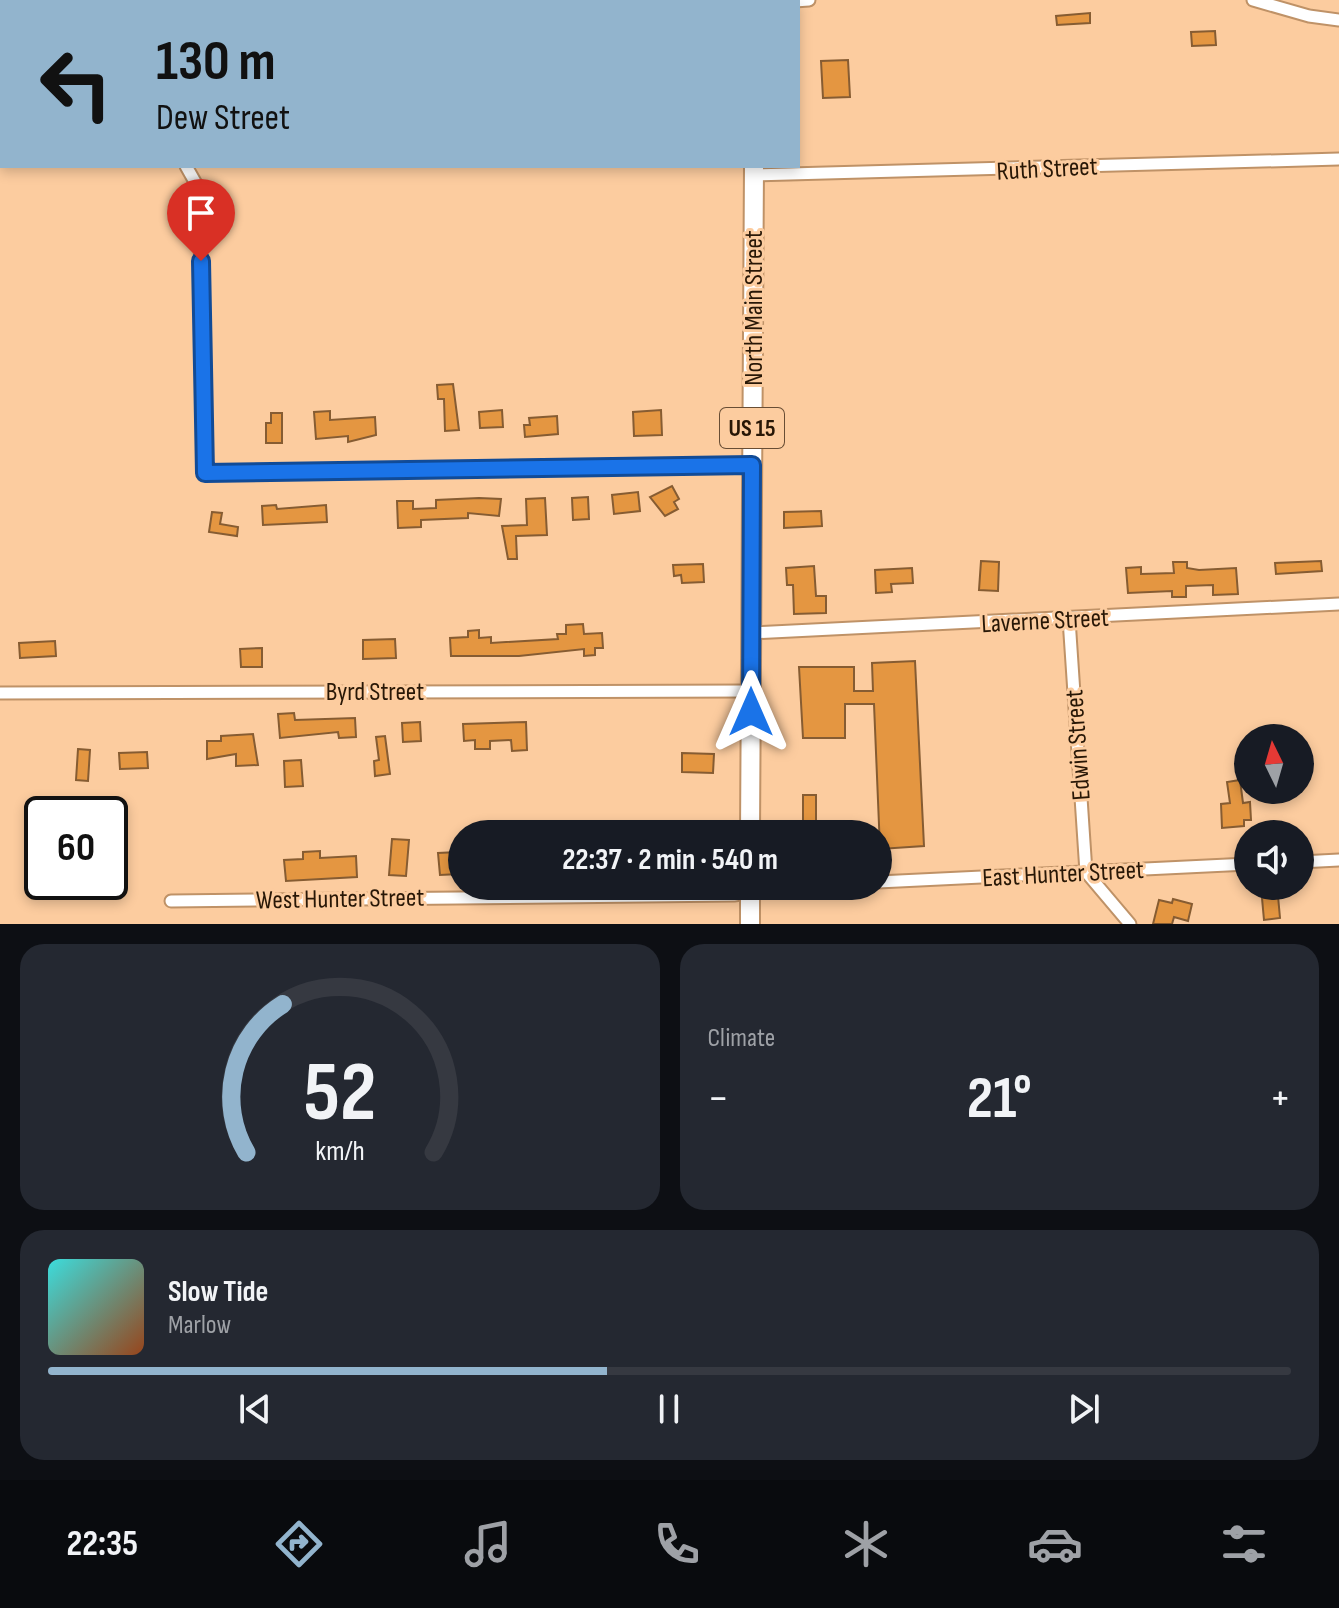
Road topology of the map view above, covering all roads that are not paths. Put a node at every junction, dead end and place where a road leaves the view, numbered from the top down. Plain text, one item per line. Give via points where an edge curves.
1 (1253, 0) edge
2 (1271, 3) edge
3 (1339, 20) edge
4 (1339, 159) edge
5 (187, 168) edge
6 (754, 170) edge
7 (752, 465) junction
8 (1339, 604) edge
9 (1069, 619) junction
10 (751, 633) junction
11 (751, 691) junction
12 (0, 693) edge
13 (750, 820) edge
14 (1339, 860) edge
15 (1314, 861) edge
16 (1234, 865) edge
17 (1086, 872) junction
18 (892, 881) edge
19 (448, 898) edge
20 (750, 900) edge
21 (171, 901) dead end
22 (750, 924) edge
23 (1130, 924) edge

1 - 2 street
2 - 3 street
4 - 6 street, Ruth Street
5 - 7 street via 199,189 205,473
6 - 7 main road, North Main Street / US 15
7 - 10 main road, North Main Street / US 15
8 - 9 street, Laverne Street
9 - 10 street, Laverne Street
9 - 17 street, Edwin Street
10 - 11 main road, North Main Street / US 15
11 - 12 street, Byrd Street
11 - 13 main road, North Main Street / US 15
14 - 15 street
16 - 17 street, East Hunter Street
17 - 18 street, East Hunter Street
17 - 23 street
19 - 21 street, West Hunter Street
20 - 22 main road

